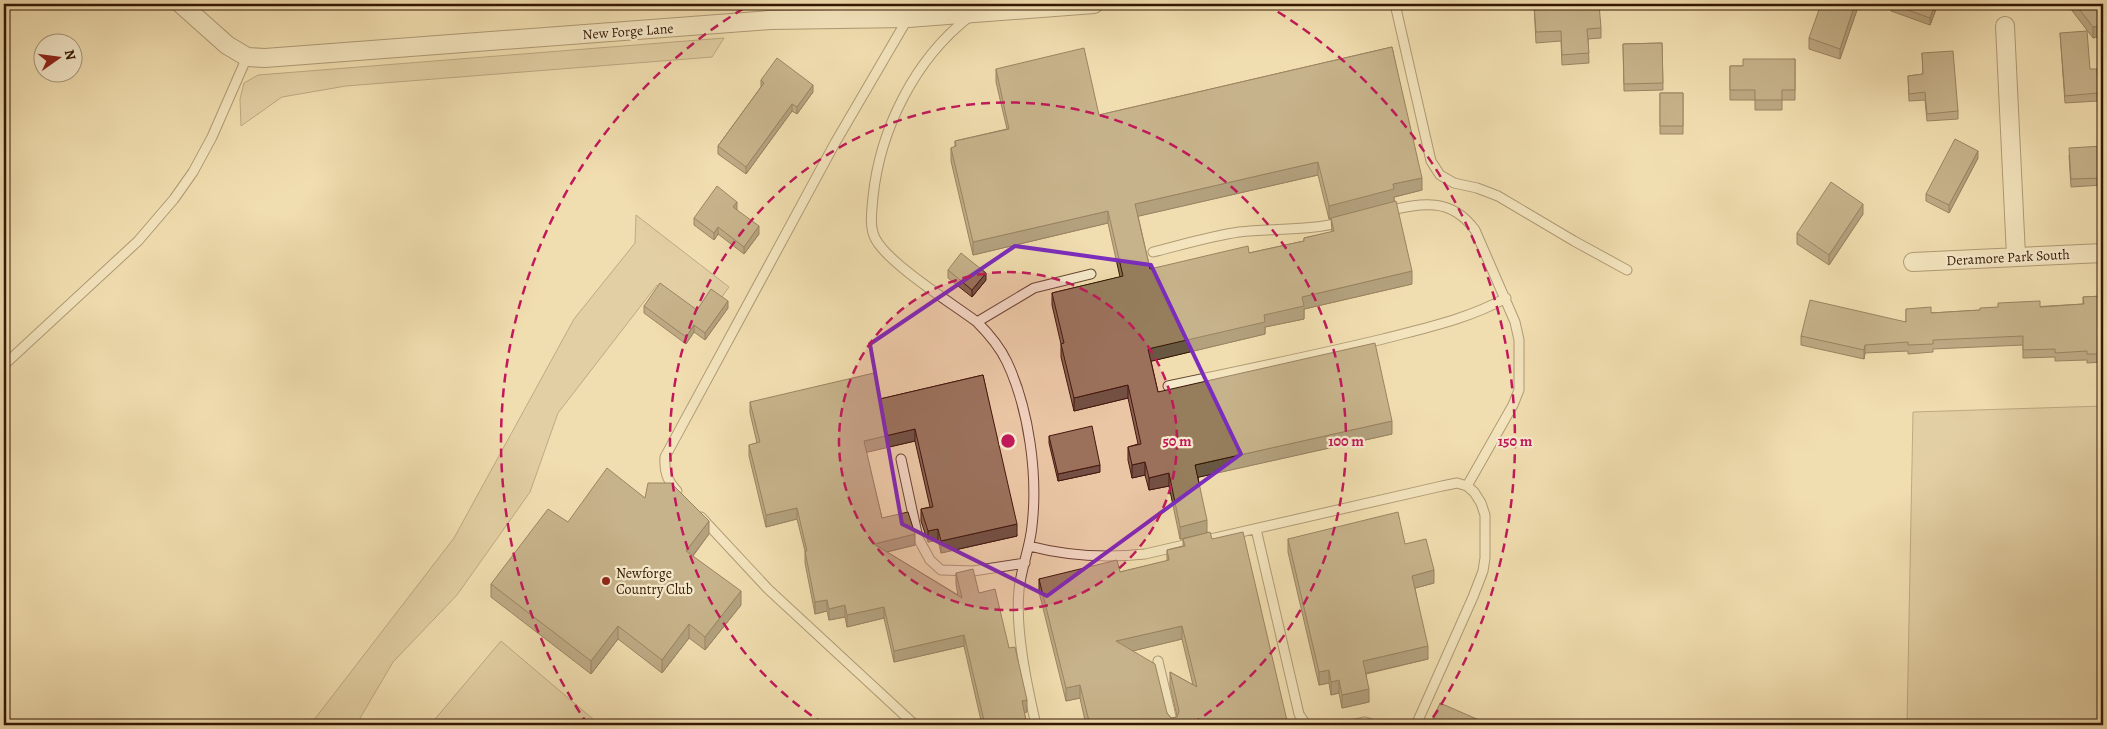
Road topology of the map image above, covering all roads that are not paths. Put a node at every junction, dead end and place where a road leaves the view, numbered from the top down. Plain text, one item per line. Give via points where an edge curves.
1 (180, 4) edge
2 (1094, 4) edge
3 (1395, 4) edge
4 (973, 13) junction
5 (908, 18) junction
6 (2005, 26) dead end
7 (247, 57) junction
8 (1373, 215) edge
9 (1356, 219) edge
10 (1153, 252) dead end
11 (2103, 253) edge
12 (2016, 256) junction
13 (1913, 262) dead end
14 (1628, 270) dead end
15 (1091, 274) dead end
16 (1506, 298) junction
17 (977, 322) junction
18 (4, 365) edge
19 (1168, 386) dead end
20 (901, 459) dead end
21 (1467, 486) junction
22 (680, 494) edge
23 (694, 509) edge
24 (1256, 529) junction
25 (1029, 546) junction
26 (1025, 563) junction
27 (1158, 661) dead end
28 (915, 725) edge
29 (1036, 725) edge
30 (1173, 725) edge
31 (1306, 725) edge
32 (1352, 725) edge
33 (1375, 725) edge
34 (1416, 725) edge

1 - 7 street via 227,45
2 - 4 street, New Forge Lane
3 - 14 lane via 1431,161 1440,175 1454,183 1498,196
4 - 5 street, New Forge Lane
4 - 17 lane via 929,59 896,113 880,153 871,222 878,242 895,261
5 - 7 street, New Forge Lane via 770,20
5 - 22 lane via 835,143 665,457 667,480
6 - 12 street
7 - 18 lane via 212,138 174,199 138,241
8 - 16 lane via 1428,204 1454,209 1475,230
9 - 10 lane via 1301,229 1237,232
11 - 12 street, Deramore Park South
12 - 13 street, Deramore Park South
15 - 17 lane via 1034,288
16 - 19 lane via 1486,309 1429,327
16 - 21 lane via 1519,340 1519,390
17 - 25 lane via 1006,361 1021,403 1033,476
20 - 26 lane via 918,538 930,560 941,570 973,571
21 - 24 lane via 1457,483 1442,486
21 - 34 lane via 1474,492 1485,514 1483,571
23 - 28 lane via 768,589
24 - 25 lane via 1126,556 1084,555
24 - 31 lane via 1299,714
25 - 26 lane
26 - 29 lane via 1018,608 1025,675
27 - 30 lane
32 - 33 lane via 1365,722

